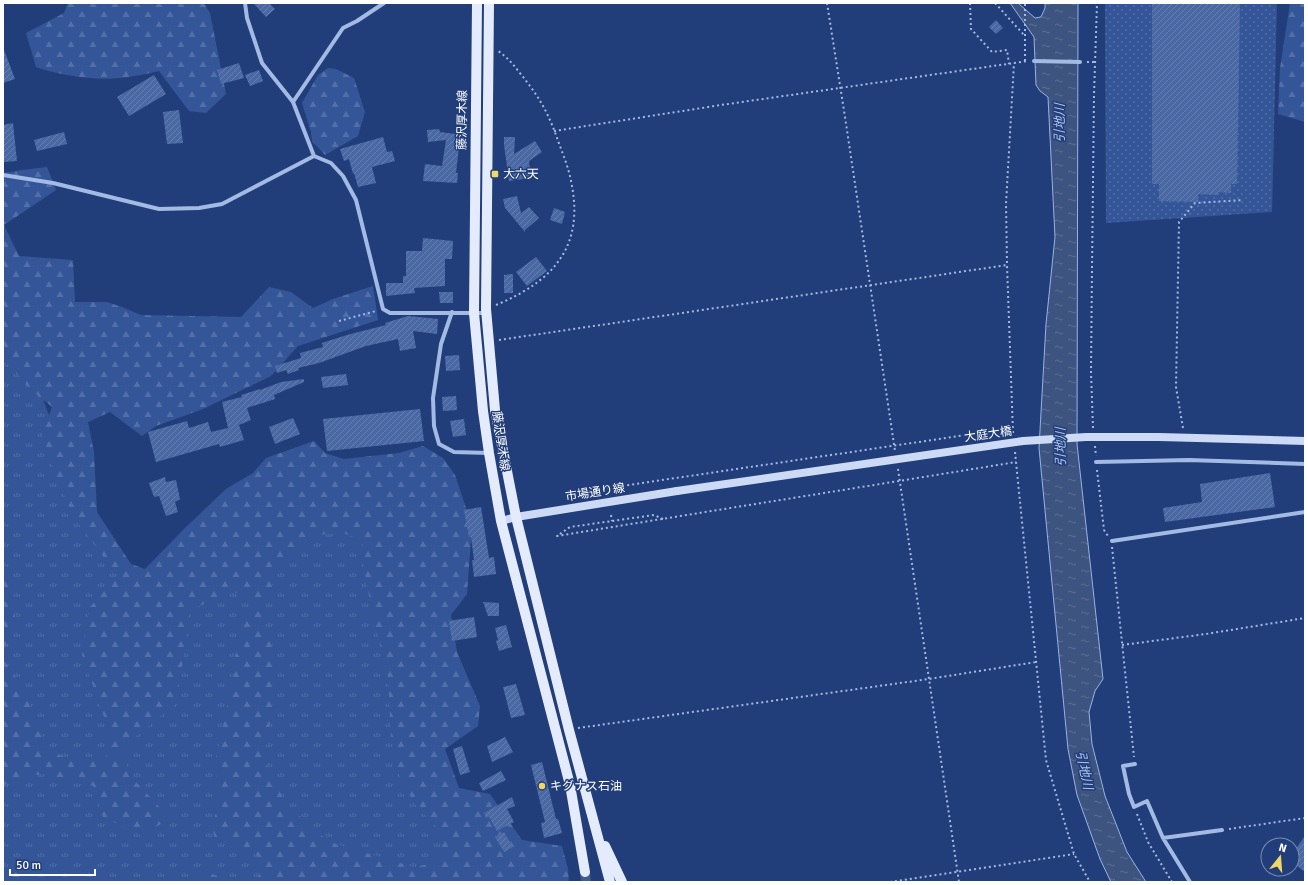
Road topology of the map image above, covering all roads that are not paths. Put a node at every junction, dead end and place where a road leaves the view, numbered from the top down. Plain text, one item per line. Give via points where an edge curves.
1 (244, 3) edge
2 (384, 3) edge
3 (476, 3) edge
4 (489, 3) edge
5 (1034, 61) road end
6 (1080, 62) dead end
7 (293, 102) junction
8 (314, 156) junction
9 (3, 175) edge
10 (486, 311) junction
11 (452, 312) junction
12 (474, 313) junction
13 (1305, 441) edge
14 (489, 453) junction
15 (1096, 462) road end
16 (1305, 464) edge
17 (677, 492) joint
18 (1305, 512) edge
19 (516, 517) junction
20 (501, 521) junction
21 (1112, 542) road end
22 (1135, 764) road end
23 (592, 818) junction
24 (1222, 830) road end
25 (1163, 838) junction
26 (585, 872) tunnel mouth
27 (610, 882) edge
28 (622, 882) edge
29 (1190, 882) edge

1 - 7 street via 262,63
2 - 7 street via 343,28
3 - 12 main road, 藤沢厚木線
4 - 10 main road, 藤沢厚木線
5 - 6 street
7 - 8 street
8 - 9 street via 222,204 199,208 159,209 53,183
8 - 11 street via 331,163 343,176 356,200 382,309 390,313
10 - 12 street
10 - 19 main road, 藤沢厚木線 via 495,410
11 - 12 street
11 - 14 street via 438,359 433,398 434,426 439,444 454,452
12 - 14 main road, 藤沢厚木線
13 - 17 street, 大庭大橋, bridge via 1086,437 1023,441
14 - 20 main road, 藤沢厚木線
15 - 16 street via 1189,460
17 - 19 street, 市場通り線
18 - 21 street
19 - 20 street, 市場通り線
19 - 23 main road, 藤沢厚木線
20 - 26 main road, 藤沢厚木線 via 570,785
22 - 25 street via 1123,766 1129,794 1134,806 1147,802
23 - 27 main road, 藤沢厚木線
23 - 28 main road, 藤沢厚木線
24 - 25 street
25 - 29 street

